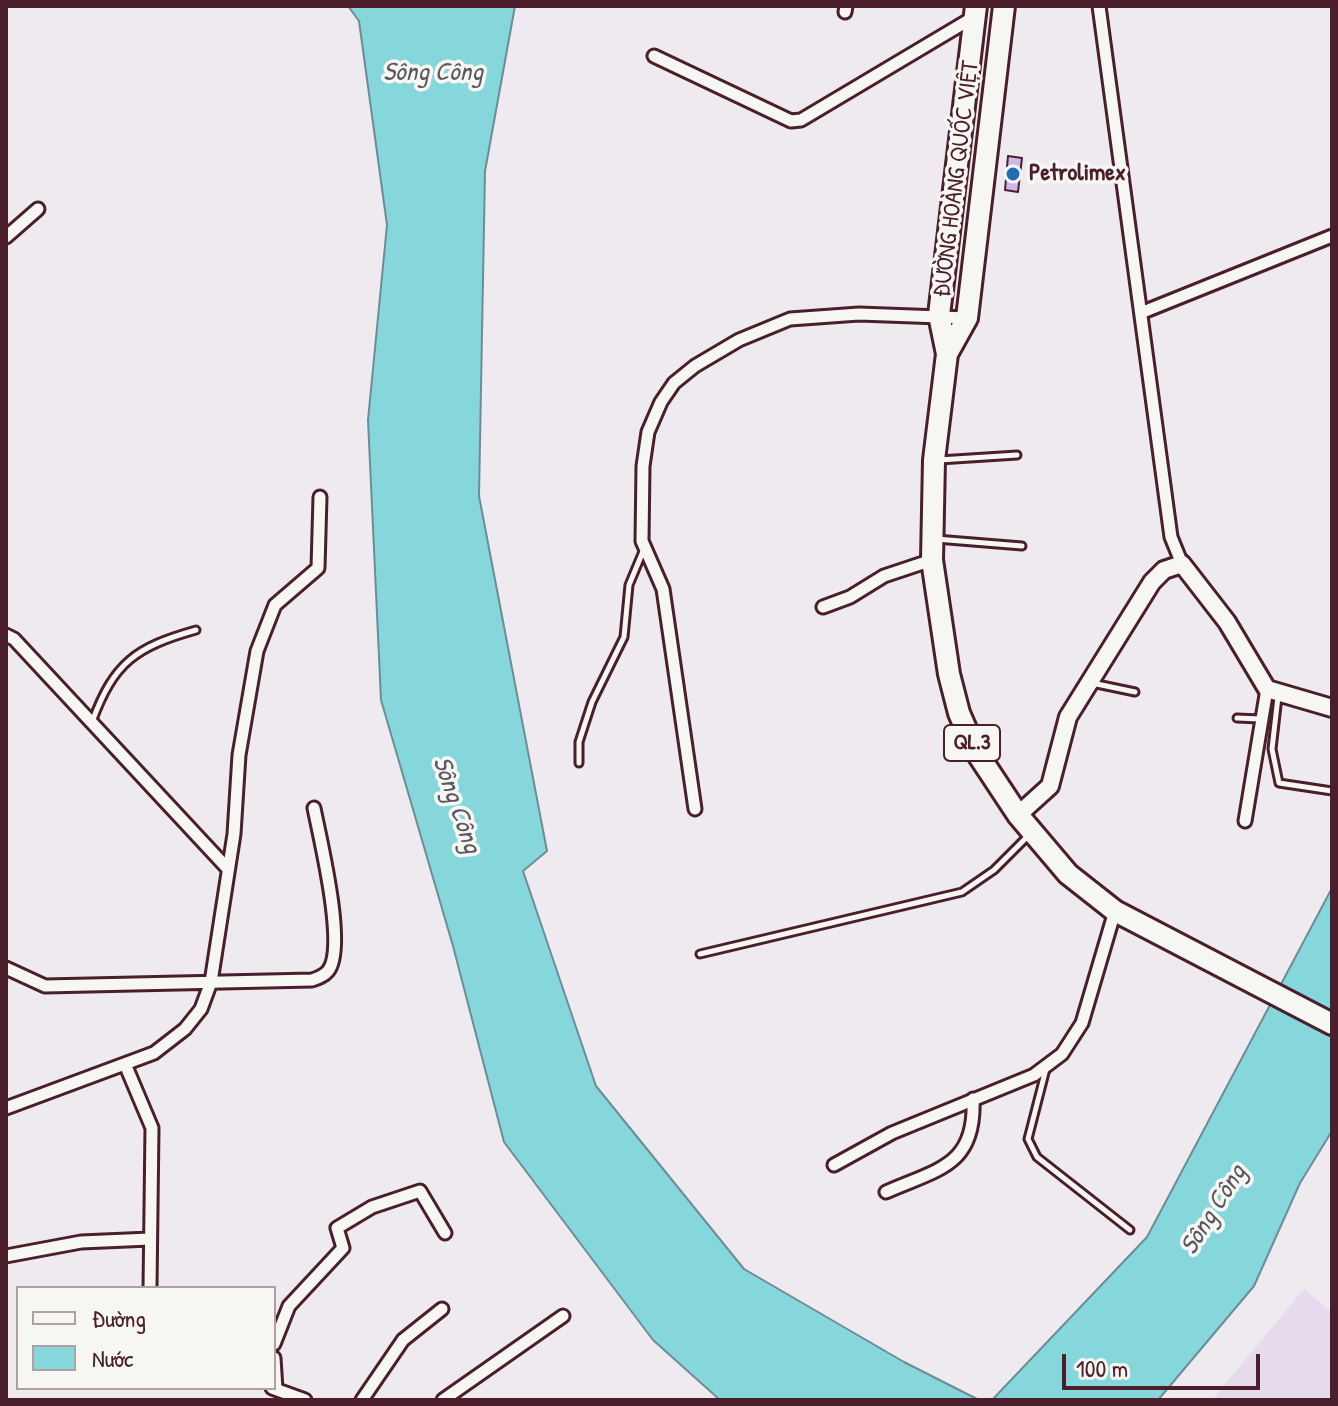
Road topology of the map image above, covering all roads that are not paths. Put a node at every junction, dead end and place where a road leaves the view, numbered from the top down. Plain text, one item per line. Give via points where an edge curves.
1 (1004, 6) edge
2 (1099, 6) edge
3 (975, 12) edge
4 (654, 56) dead end
5 (38, 209) dead end
6 (1332, 236) edge
7 (6, 237) edge
8 (1143, 312) junction
9 (939, 315) junction
10 (967, 318) junction
11 (947, 354) junction
12 (1017, 455) dead end
13 (934, 460) junction
14 (320, 497) dead end
15 (1022, 546) dead end
16 (645, 548) junction
17 (932, 549) junction
18 (1182, 564) junction
19 (823, 607) dead end
20 (196, 630) dead end
21 (6, 635) edge
22 (1087, 682) junction
23 (1273, 690) junction
24 (1135, 692) dead end
25 (1332, 708) edge
26 (1237, 718) dead end
27 (1262, 720) junction
28 (92, 723) junction
29 (579, 763) dead end
30 (1332, 791) edge
31 (314, 808) dead end
32 (695, 809) dead end
33 (1018, 815) junction
34 (1245, 821) dead end
35 (1031, 833) junction
36 (228, 869) junction
37 (1115, 911) junction
38 (700, 954) dead end
39 (6, 968) edge
40 (211, 982) junction
41 (1332, 1024) edge
42 (125, 1064) junction
43 (1046, 1068) junction
44 (973, 1099) junction
45 (6, 1108) edge
46 (834, 1165) dead end
47 (886, 1192) dead end
48 (1130, 1230) dead end
49 (445, 1233) dead end
50 (150, 1239) junction
51 (6, 1256) edge
52 (150, 1286) edge
53 (442, 1309) dead end
54 (563, 1316) dead end
55 (276, 1339) edge
56 (276, 1389) edge
57 (305, 1400) edge
58 (362, 1400) edge
59 (443, 1400) edge

1 - 10 highway, ĐƯỜNG HOÀNG QUỐC VIỆT / QL.3
2 - 8 street
3 - 4 street via 801,120 791,121
3 - 9 highway, ĐƯỜNG HOÀNG QUỐC VIỆT / QL.3
5 - 7 street
6 - 8 street
8 - 18 street via 1171,537
9 - 10 street
9 - 11 highway, ĐƯỜNG HOÀNG QUỐC VIỆT / QL.3
9 - 16 street via 790,319 695,366 674,383 648,432 643,466
10 - 11 highway, ĐƯỜNG HOÀNG QUỐC VIỆT / QL.3
11 - 13 highway, ĐƯỜNG HOÀNG QUỐC VIỆT / QL.3
12 - 13 lane
13 - 17 highway, ĐƯỜNG HOÀNG QUỐC VIỆT / QL.3
14 - 36 street via 318,568 275,605 257,651 239,755
15 - 17 lane
16 - 29 lane via 629,585 624,637 579,742
16 - 32 street via 663,589
17 - 19 street
17 - 33 highway, ĐƯỜNG HOÀNG QUỐC VIỆT / QL.3 via 938,618 959,713 975,750
18 - 22 main road via 1164,570 1152,582
18 - 23 main road
20 - 28 lane via 143,648 118,669
21 - 28 street
22 - 24 lane
22 - 33 main road via 1068,717 1050,786
23 - 25 main road
23 - 27 street
23 - 30 lane via 1272,749 1279,783
26 - 27 lane
27 - 34 street
28 - 36 street
31 - 40 street via 331,895 331,967 312,980
33 - 35 highway, ĐƯỜNG HOÀNG QUỐC VIỆT / QL.3
35 - 37 highway, ĐƯỜNG HOÀNG QUỐC VIỆT / QL.3 via 1068,874
35 - 38 lane via 994,870 962,892
36 - 40 street
37 - 41 highway, ĐƯỜNG HOÀNG QUỐC VIỆT / QL.3
37 - 43 street via 1082,1023 1073,1042
39 - 40 street via 45,986
40 - 42 street via 201,1009 185,1029 154,1053
42 - 45 street
42 - 50 street via 152,1128
43 - 44 street
43 - 48 lane via 1028,1139 1037,1157
44 - 46 street via 892,1133
44 - 47 street via 971,1135 959,1157
49 - 55 street via 420,1191 372,1207 337,1228 344,1246 289,1306
50 - 51 street via 81,1242
50 - 52 street
53 - 58 street via 403,1340
54 - 59 street
56 - 57 street

